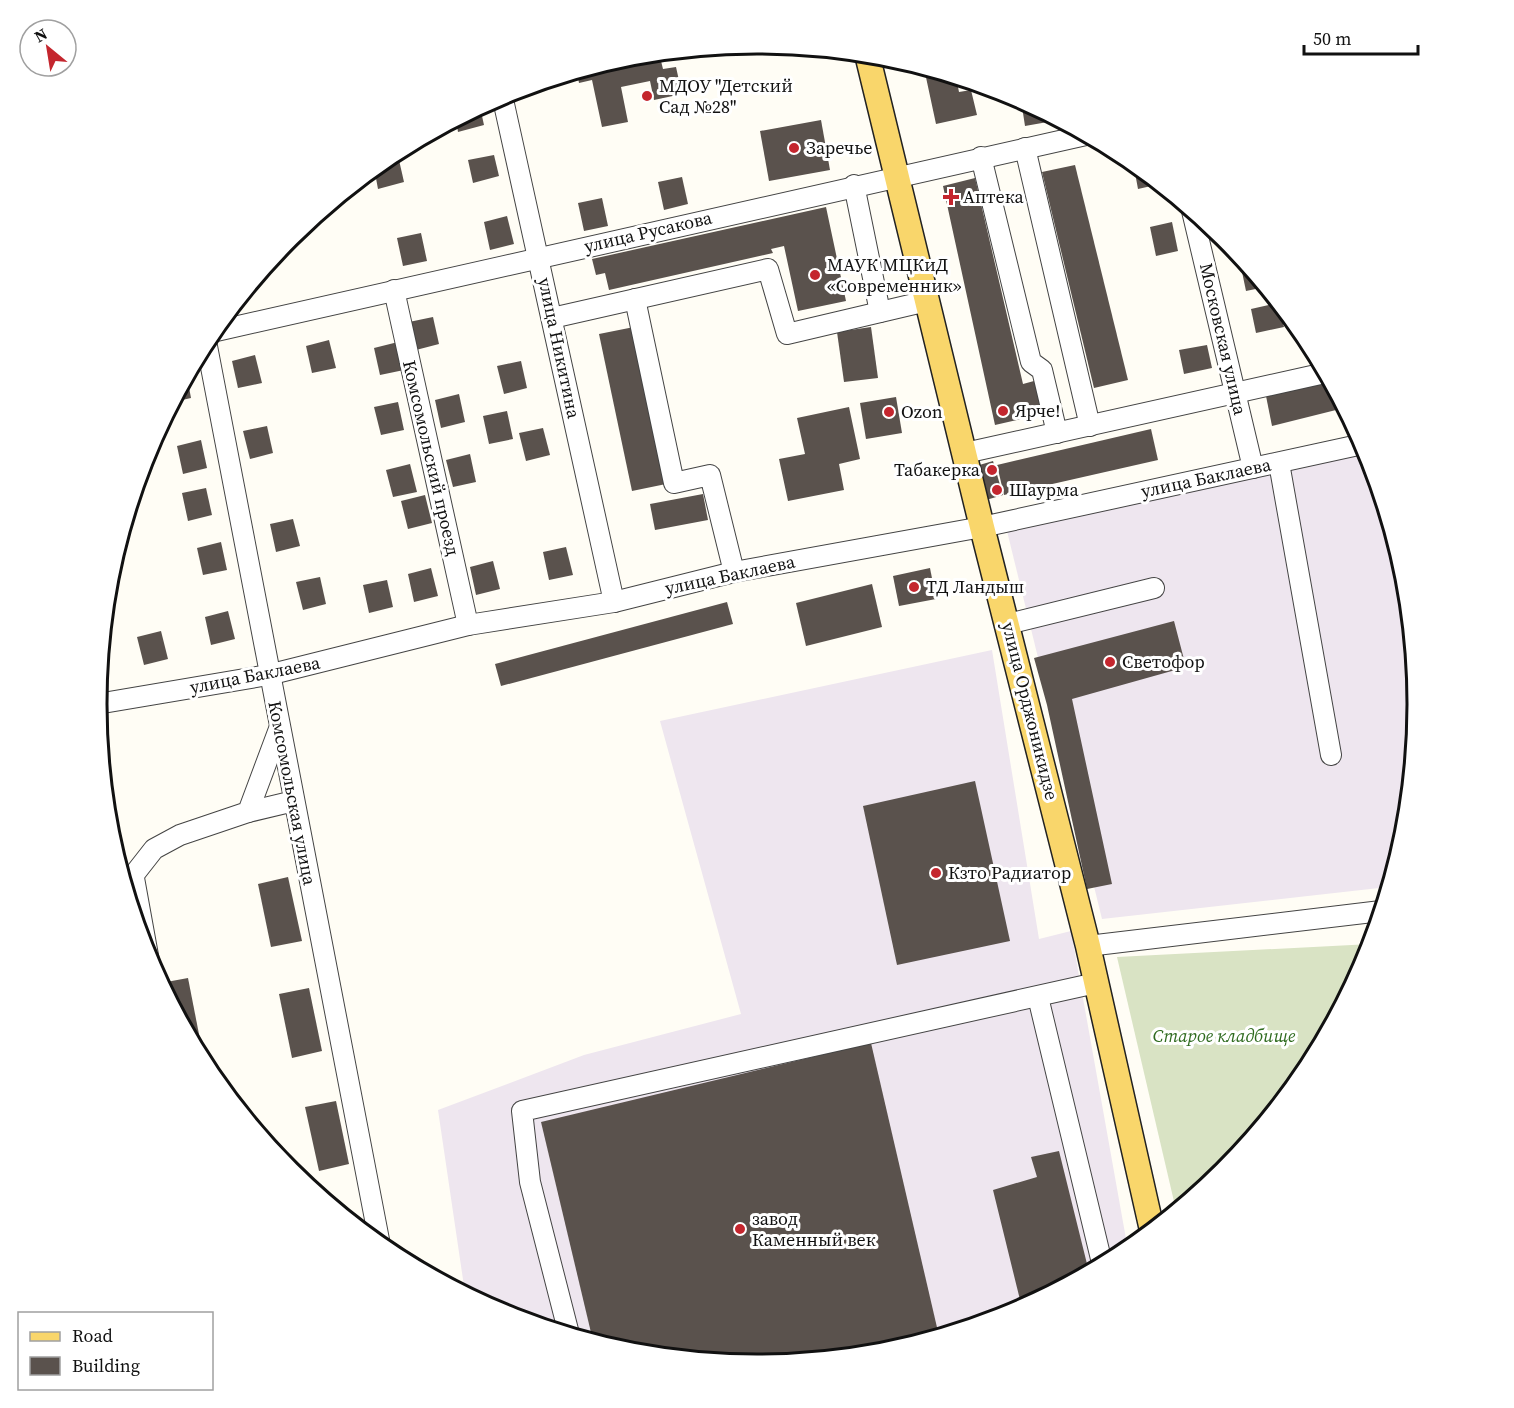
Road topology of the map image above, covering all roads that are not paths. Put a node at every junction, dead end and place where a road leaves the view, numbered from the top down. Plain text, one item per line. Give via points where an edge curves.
1 (869, 64) edge
2 (504, 105) edge
3 (1075, 137) edge
4 (1025, 148) junction
5 (981, 157) junction
6 (896, 176) junction
7 (854, 185) junction
8 (1195, 223) edge
9 (539, 256) junction
10 (394, 290) junction
11 (635, 299) junction
12 (927, 301) junction
13 (880, 312) junction
14 (552, 318) junction
15 (227, 329) edge
16 (209, 356) edge
17 (1317, 375) edge
18 (1236, 394) junction
19 (1090, 426) junction
20 (1057, 433) junction
21 (1354, 446) edge
22 (965, 453) junction
23 (1279, 462) junction
24 (1252, 468) junction
25 (982, 527) junction
26 (734, 572) junction
27 (1154, 588) dead end
28 (614, 602) junction
29 (1008, 624) junction
30 (468, 625) junction
31 (268, 675) junction
32 (107, 702) edge
33 (279, 729) junction
34 (1330, 755) dead end
35 (294, 801) junction
36 (248, 812) junction
37 (131, 880) edge
38 (1373, 912) edge
39 (1088, 946) junction
40 (1096, 983) junction
41 (1038, 997) junction
42 (1150, 1222) edge
43 (377, 1231) edge
44 (1100, 1255) edge
45 (567, 1326) edge

1 - 6 main road, улица Орджоникидзе
2 - 9 street, улица Никитина
3 - 4 street, улица Русакова
4 - 5 street, улица Русакова
4 - 19 street
5 - 6 street, улица Русакова
5 - 20 street via 1031,362 1042,369
6 - 7 street, улица Русакова
6 - 12 main road, улица Орджоникидзе
7 - 9 street, улица Русакова
7 - 13 street
8 - 18 street, Московская улица
9 - 10 street, улица Русакова
9 - 14 street, улица Никитина
10 - 15 street, улица Русакова
10 - 30 street, Комсомольский проезд
11 - 13 street via 768,269 787,334
11 - 14 street
11 - 26 street via 674,483 710,475
12 - 13 street
12 - 22 main road, улица Орджоникидзе
14 - 28 street, улица Никитина
16 - 31 street, Комсомольская улица
17 - 18 street
18 - 19 street
18 - 24 street, Московская улица
19 - 20 street
20 - 22 street
21 - 23 street, улица Баклаева
22 - 25 main road, улица Орджоникидзе
23 - 24 street, улица Баклаева
23 - 34 street
24 - 25 street, улица Баклаева
25 - 26 street, улица Баклаева
25 - 29 main road, улица Орджоникидзе
26 - 28 street, улица Баклаева
27 - 29 street
28 - 30 street, улица Баклаева
29 - 39 main road, улица Орджоникидзе
30 - 31 street, улица Баклаева
31 - 32 street, улица Баклаева
31 - 33 street, Комсомольская улица
33 - 35 street, Комсомольская улица
33 - 36 street
35 - 36 street
35 - 43 street, Комсомольская улица
36 - 37 street via 180,835 154,849
38 - 39 street
39 - 40 main road, улица Орджоникидзе
40 - 41 street
40 - 42 main road, улица Орджоникидзе
41 - 44 street
41 - 45 street via 522,1111 530,1182

